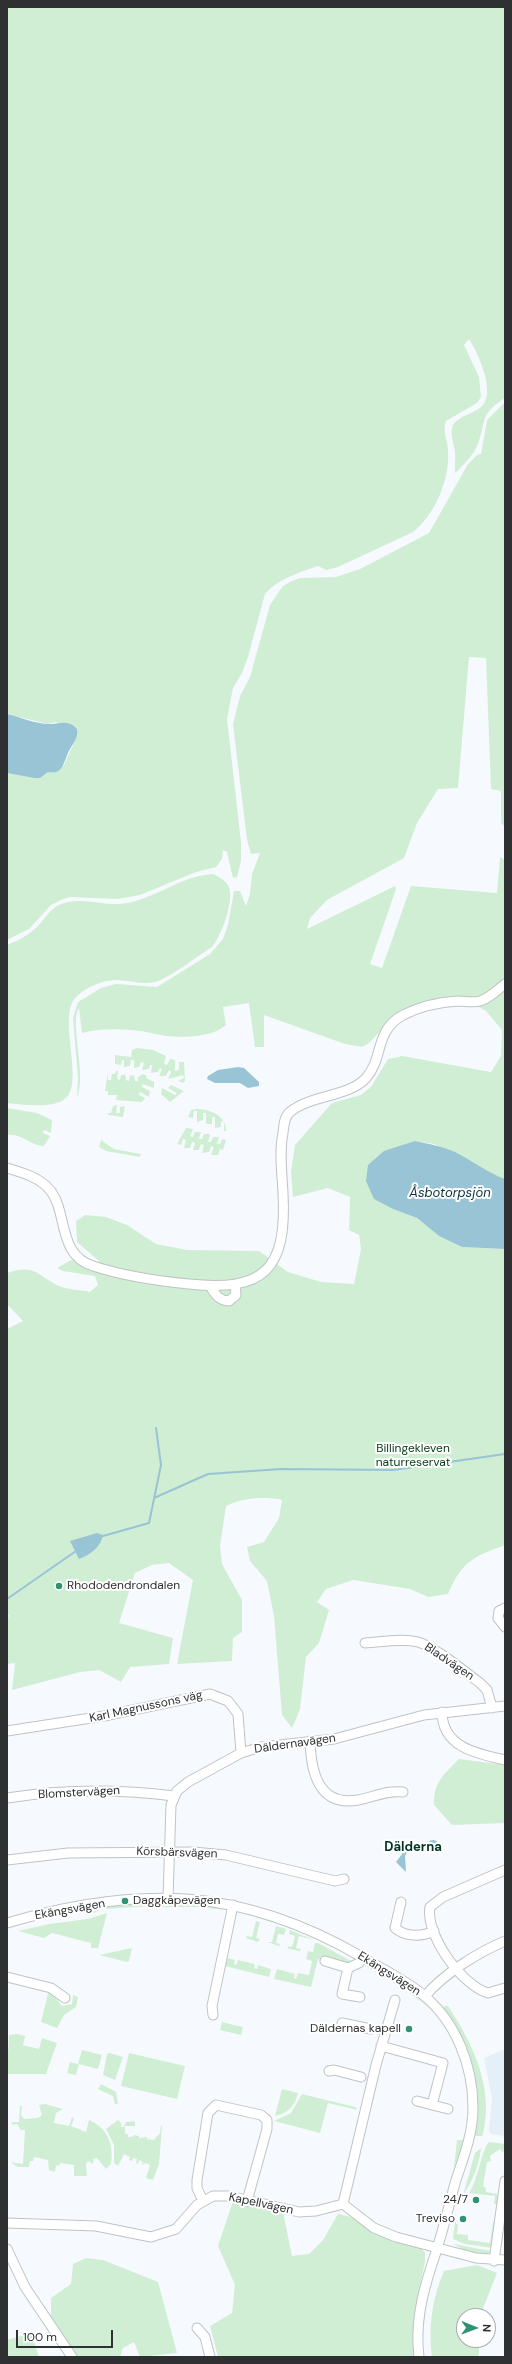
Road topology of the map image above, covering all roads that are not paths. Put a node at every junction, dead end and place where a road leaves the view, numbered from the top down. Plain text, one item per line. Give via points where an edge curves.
1 (505, 984) edge
2 (7, 1168) edge
3 (235, 1285) junction
4 (210, 1286) junction
5 (505, 1608) edge
6 (505, 1627) edge
7 (365, 1643) dead end
8 (505, 1706) edge
9 (492, 1708) junction
10 (442, 1712) junction
11 (7, 1731) edge
12 (310, 1741) junction
13 (241, 1753) junction
14 (505, 1760) edge
15 (403, 1792) dead end
16 (174, 1796) junction
17 (7, 1798) edge
18 (168, 1852) junction
19 (7, 1860) edge
20 (505, 1870) edge
21 (344, 1879) dead end
22 (168, 1899) junction
23 (401, 1902) dead end
24 (233, 1905) junction
25 (7, 1923) edge
26 (434, 1931) junction
27 (505, 1941) edge
28 (325, 1961) dead end
29 (359, 1963) dead end
30 (348, 1968) junction
31 (456, 1970) junction
32 (7, 1977) edge
33 (505, 1988) edge
34 (425, 1996) junction
35 (360, 1997) dead end
36 (65, 1998) dead end
37 (395, 2000) dead end
38 (213, 2015) dead end
39 (342, 2023) dead end
40 (371, 2029) dead end
41 (381, 2046) junction
42 (329, 2072) dead end
43 (361, 2077) dead end
44 (417, 2101) dead end
45 (432, 2105) junction
46 (448, 2109) dead end
47 (505, 2181) edge
48 (203, 2200) junction
49 (246, 2201) junction
50 (343, 2204) junction
51 (7, 2223) edge
52 (437, 2247) junction
53 (7, 2249) edge
54 (505, 2260) edge
55 (494, 2261) junction
56 (197, 2328) dead end
57 (72, 2357) edge
58 (210, 2357) edge
59 (419, 2357) edge

1 - 3 street via 481,1001 435,1004 402,1016 386,1030 366,1078 353,1086 289,1112 281,1139 284,1210 277,1253 272,1263 258,1277
2 - 4 street via 32,1176 51,1192 64,1234 75,1253 90,1266 164,1281
3 - 4 street
3 - 4 street via 236,1295 229,1301 222,1300
5 - 6 street via 499,1611 498,1618
7 - 9 street, Bladvägen via 408,1641 428,1646 480,1683 487,1690
8 - 9 street, Däldernavägen
9 - 10 street, Däldernavägen
10 - 12 street, Däldernavägen via 349,1736
10 - 14 street via 442,1723 446,1732 462,1747 483,1756
11 - 13 street, Karl Magnussons väg via 104,1716 210,1694 228,1701 238,1714
12 - 13 street, Däldernavägen via 261,1747
12 - 15 street via 316,1781 329,1795 348,1801 392,1791
13 - 16 street, Däldernavägen via 188,1782
16 - 17 street, Blomstervägen via 135,1791 93,1790
16 - 18 street via 170,1805
18 - 19 street, Körsbärsvägen via 68,1853
18 - 21 street, Körsbärsvägen via 226,1855 335,1881
18 - 22 street
20 - 26 street via 463,1887 434,1903 430,1907 429,1920
22 - 24 street, Ekängsvägen
22 - 25 street, Ekängsvägen via 77,1906
23 - 26 street via 395,1928 401,1933 420,1935
24 - 34 street, Ekängsvägen via 278,1916 310,1928 402,1980
24 - 38 street via 212,2006
26 - 31 street
27 - 31 street via 492,1946
28 - 30 street
29 - 30 street
30 - 35 street via 342,1994
31 - 33 street via 470,1984 482,1991 494,1992
31 - 34 street
32 - 36 street via 51,1988
34 - 52 street, Ekängsvägen via 455,2034 467,2064 473,2097 467,2146
37 - 41 street
39 - 40 street
41 - 45 street via 443,2063
41 - 50 street
42 - 43 street via 334,2070
44 - 45 street
45 - 46 street
47 - 55 street
48 - 49 street, Kapellvägen via 222,2196
48 - 49 street via 197,2188 198,2176 208,2113 216,2105 261,2115 267,2120 267,2129
48 - 51 street via 176,2229 151,2237 96,2226
49 - 50 street, Kapellvägen via 299,2212 316,2211
50 - 52 street via 383,2233
52 - 55 street
52 - 59 street, Ekängsvägen via 419,2310
53 - 57 street via 26,2287
54 - 55 street
56 - 58 street via 205,2337

